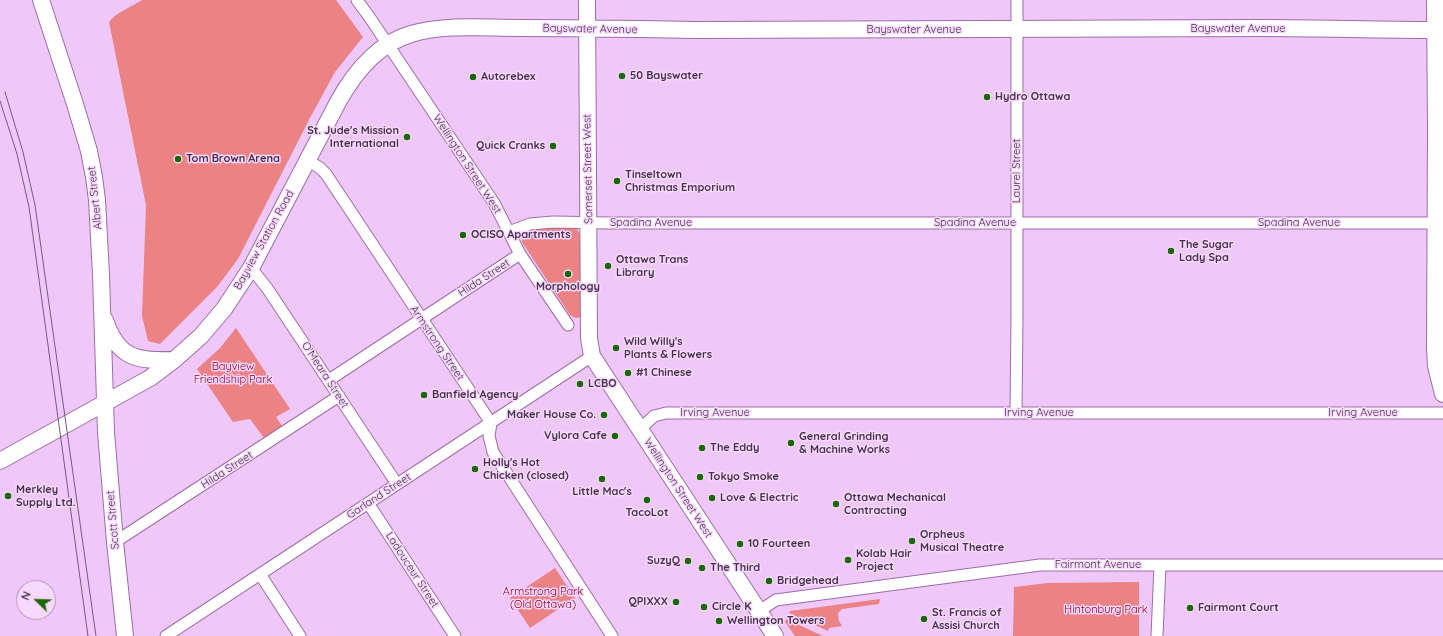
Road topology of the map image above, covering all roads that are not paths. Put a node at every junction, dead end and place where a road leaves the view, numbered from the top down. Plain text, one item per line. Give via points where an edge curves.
1 (41, 0) edge
2 (356, 0) edge
3 (587, 0) edge
4 (1017, 0) edge
5 (1435, 0) edge
6 (587, 28) junction
7 (1017, 30) junction
8 (1439, 30) edge
9 (388, 45) junction
10 (307, 160) junction
11 (589, 223) junction
12 (1017, 223) junction
13 (1439, 223) edge
14 (509, 232) junction
15 (520, 254) junction
16 (251, 268) junction
17 (101, 308) junction
18 (421, 319) junction
19 (568, 325) dead end
20 (589, 338) joint
21 (592, 356) junction
22 (174, 360) junction
23 (329, 380) junction
24 (1443, 394) edge
25 (339, 396) junction
26 (105, 403) junction
27 (1443, 413) edge
28 (1016, 414) junction
29 (491, 423) junction
30 (640, 430) junction
31 (0, 461) edge
32 (397, 484) junction
33 (368, 503) junction
34 (115, 542) junction
35 (1160, 564) junction
36 (1443, 565) edge
37 (260, 574) junction
38 (759, 610) junction
39 (125, 636) edge
40 (166, 636) edge
41 (300, 636) edge
42 (455, 636) edge
43 (612, 636) edge
44 (775, 636) edge
45 (1157, 636) edge

1 - 17 street, Albert Street via 85,138 94,177
2 - 9 street, Wellington Street West
3 - 6 street, Somerset Street West
4 - 7 street, Laurel Street
5 - 8 street
6 - 7 street, Bayswater Avenue
6 - 9 street, Bayswater Avenue via 450,28 413,34
6 - 11 street, Somerset Street West
7 - 8 street, Bayswater Avenue
7 - 12 street, Laurel Street
8 - 13 street
9 - 10 street, Bayview Station Road via 369,59 353,76
9 - 14 street, Wellington Street West via 494,203
10 - 16 street, Bayview Station Road
10 - 18 street, Armstrong Street via 326,174
11 - 12 street, Spadina Avenue
11 - 14 street, Spadina Avenue via 530,224
11 - 20 street, Somerset Street West
12 - 13 street, Spadina Avenue
12 - 28 street, Laurel Street
13 - 24 street via 1435,349
14 - 15 street, Wellington Street West
15 - 18 street, Hilda Street
15 - 19 street, Wellington Street West
16 - 22 street, Bayview Station Road via 218,318
16 - 23 street, O'Meara Street
17 - 22 street via 111,336 125,352 147,360
17 - 26 street, Albert Street
18 - 23 street, Hilda Street
18 - 29 street, Armstrong Street
20 - 21 street, Wellington Street West
21 - 29 street, Garland Street
21 - 30 street, Wellington Street West
22 - 26 street, Bayview Station Road via 150,378
23 - 25 street, O'Meara Street
25 - 32 street, O'Meara Street
25 - 34 street, Hilda Street
26 - 31 street, Bayview Station Road
26 - 34 street, Scott Street
27 - 28 street, Irving Avenue
28 - 30 street, Irving Avenue via 666,412 654,416
29 - 32 street, Garland Street
29 - 43 street via 489,436 493,452
30 - 38 street, Wellington Street West
32 - 33 street, Garland Street
33 - 37 street, Garland Street
33 - 42 street, Ladouceur Street
34 - 39 street, Scott Street
35 - 36 street, Fairmont Avenue
35 - 38 street, Fairmont Avenue via 1040,565 776,600
35 - 45 street
37 - 40 street, Garland Street
37 - 41 street
38 - 44 street, Wellington Street West

